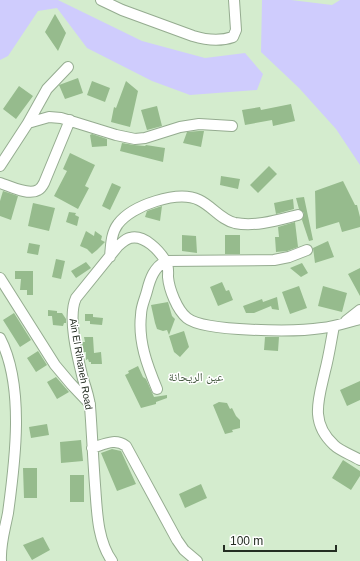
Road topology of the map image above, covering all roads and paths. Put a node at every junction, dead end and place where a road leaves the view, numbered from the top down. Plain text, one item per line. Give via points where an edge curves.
1 (101, 0) edge
2 (234, 0) edge
3 (68, 67) dead end
4 (70, 120) junction
5 (28, 122) junction
6 (232, 126) dead end
7 (0, 165) edge
8 (0, 183) edge
9 (298, 215) dead end
10 (307, 250) dead end
11 (110, 257) junction
12 (167, 267) junction
13 (0, 278) edge
14 (360, 310) edge
15 (360, 319) edge
16 (338, 325) junction
17 (0, 338) edge
18 (157, 389) dead end
19 (90, 404) junction
20 (92, 448) junction
21 (360, 460) edge
22 (1, 561) edge
23 (112, 561) edge
24 (197, 561) edge

1 - 2 street via 204,40 233,37 236,30
3 - 5 street via 47,89
4 - 5 street via 49,117
4 - 6 street via 135,139 199,124
4 - 8 street via 39,190 24,191
5 - 7 street
9 - 11 street via 261,224 234,223 192,197 175,197 150,202 118,224 113,236
10 - 12 street via 274,260
11 - 12 street, Ain El Rihaneh Road via 124,240 137,237 154,247
11 - 19 street, Ain El Rihaneh Road via 73,304 72,322
12 - 16 street, Ain El Rihaneh Road via 172,294 186,318 196,322 210,326 259,329 322,328
12 - 18 street via 152,276 140,316 142,349
13 - 19 street via 55,365
14 - 16 street
15 - 16 street, Ain El Rihaneh Road
16 - 21 street via 318,397 319,424 334,446
17 - 22 street via 11,372 16,421 13,474 1,546
19 - 20 street, Ain El Rihaneh Road
20 - 23 street, Ain El Rihaneh Road via 98,517 104,546
20 - 24 street via 113,442 120,442 126,446 177,540

